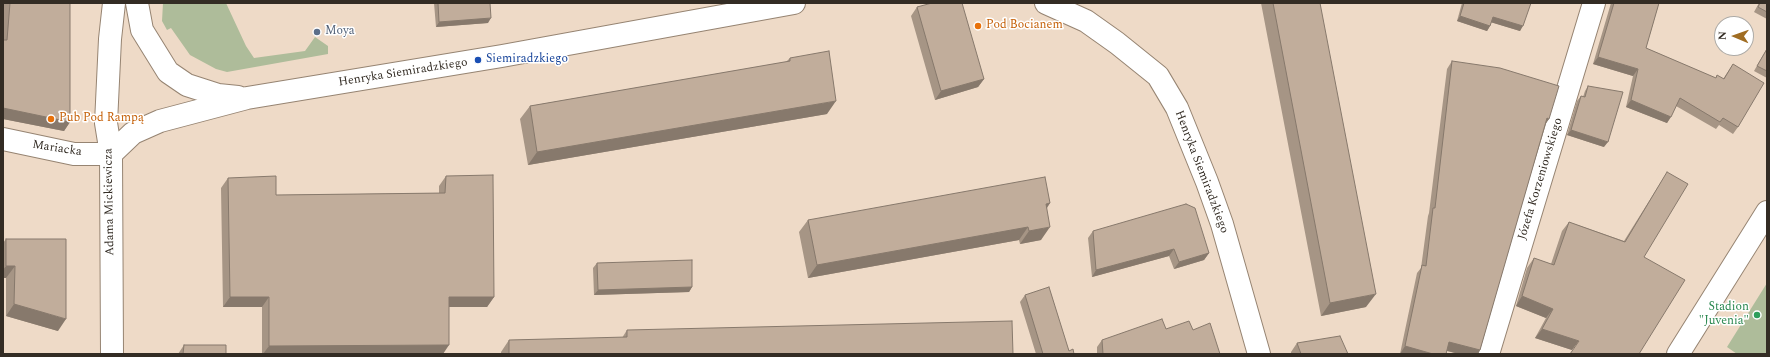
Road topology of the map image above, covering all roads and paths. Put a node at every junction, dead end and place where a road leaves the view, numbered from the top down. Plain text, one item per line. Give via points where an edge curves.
1 (114, 3) edge
2 (137, 3) edge
3 (794, 3) edge
4 (1046, 3) edge
5 (1594, 3) edge
6 (247, 98) junction
7 (3, 139) edge
8 (111, 154) junction
9 (1767, 212) edge
10 (112, 354) edge
11 (1259, 354) edge
12 (1488, 354) edge
13 (1678, 354) edge

1 - 8 main road, Adama Mickiewicza via 106,123
2 - 6 main road via 142,30 168,72 187,86 218,95
3 - 6 main road, Henryka Siemiradzkiego via 502,56
4 - 11 main road, Henryka Siemiradzkiego via 1086,21 1158,76 1195,150 1222,224
5 - 12 main road, Józefa Korzeniowskiego
6 - 8 main road via 160,121 134,133
7 - 8 main road, Mariacka via 74,154
8 - 10 main road, Adama Mickiewicza
9 - 13 main road

